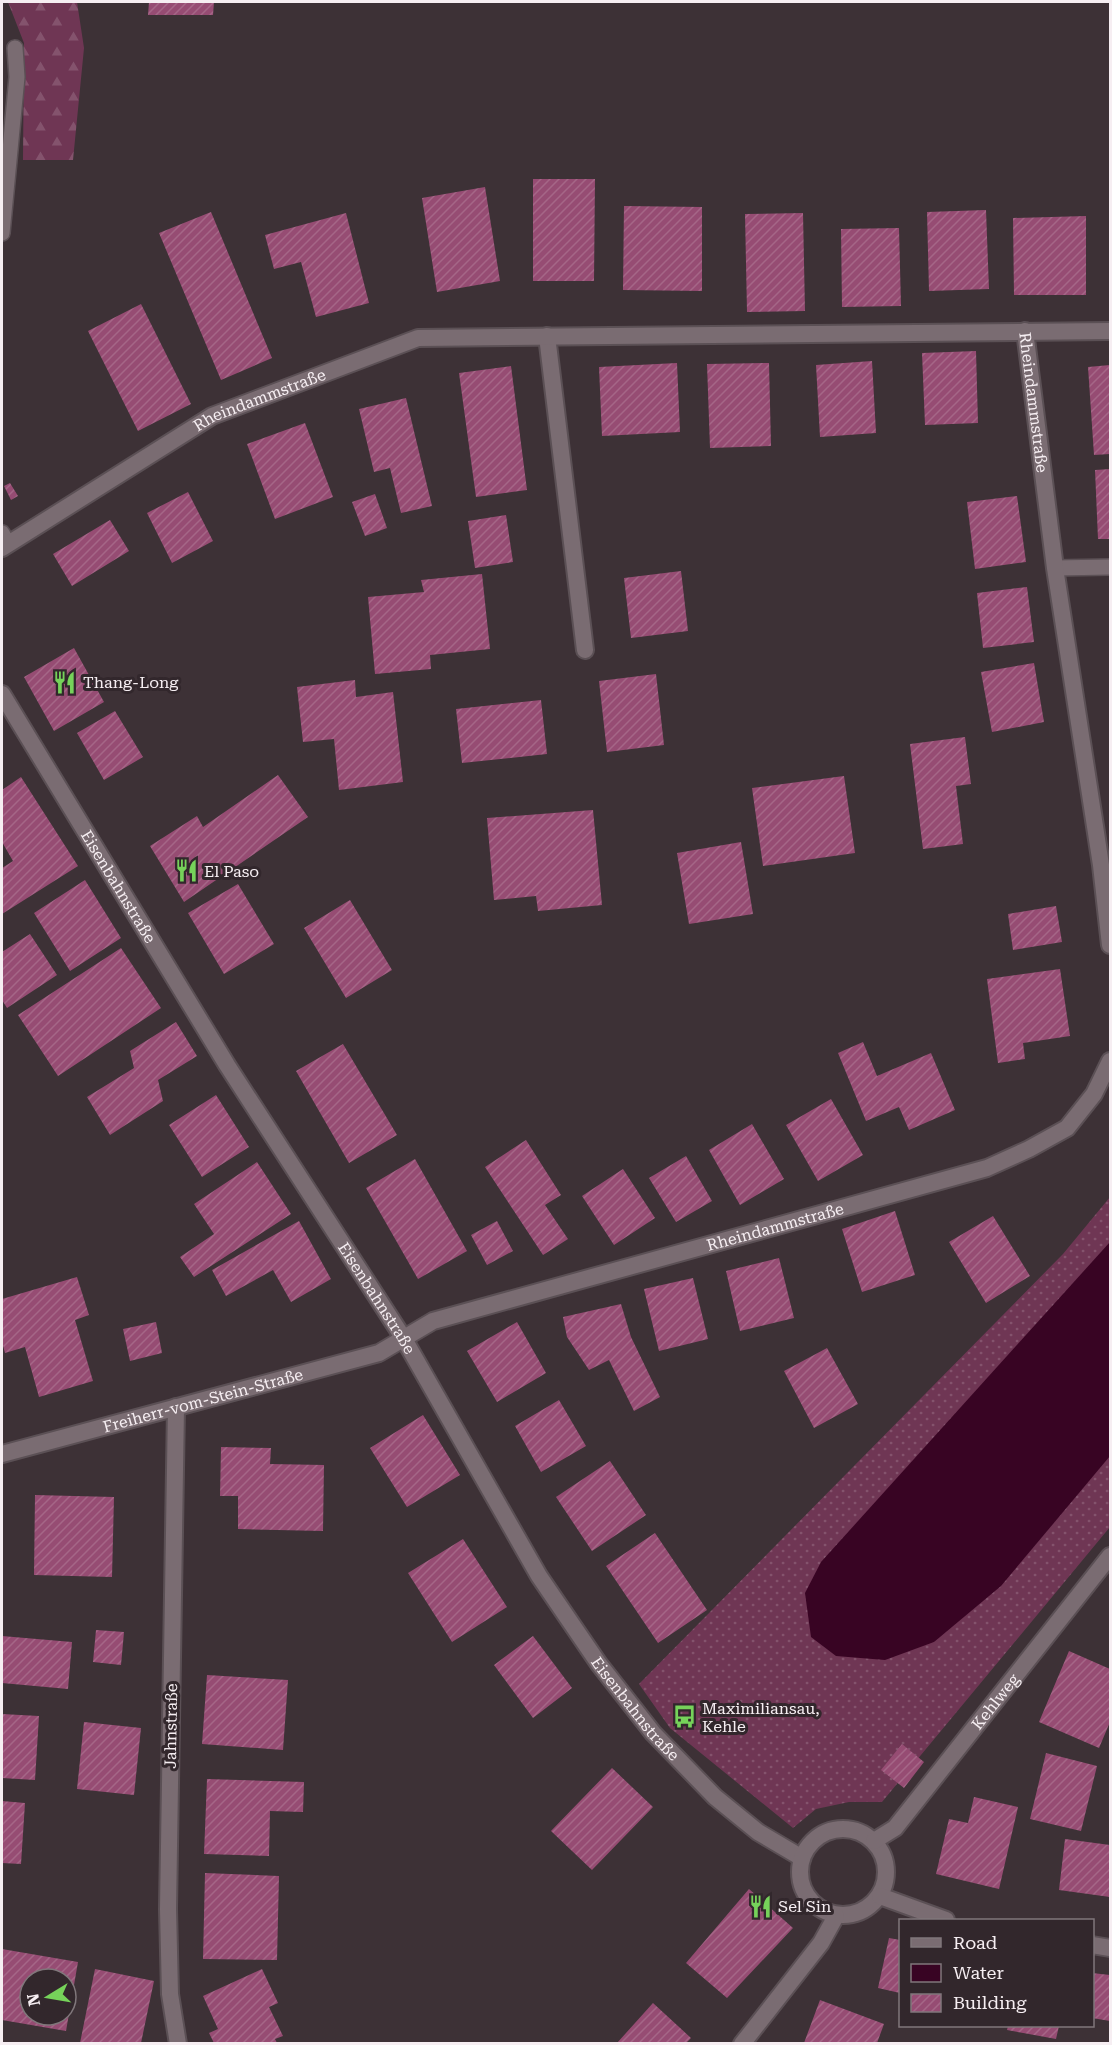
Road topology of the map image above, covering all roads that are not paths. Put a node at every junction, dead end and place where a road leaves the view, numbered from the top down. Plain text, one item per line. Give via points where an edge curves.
1 (15, 48) dead end
2 (2, 233) edge
3 (1025, 331) junction
4 (1110, 331) edge
5 (547, 336) junction
6 (4, 542) edge
7 (1110, 567) edge
8 (1054, 568) junction
9 (585, 650) dead end
10 (2, 694) edge
11 (1110, 945) edge
12 (1110, 1061) edge
13 (404, 1339) junction
14 (176, 1407) junction
15 (2, 1454) edge
16 (1110, 1556) edge
17 (874, 1841) junction
18 (802, 1858) junction
19 (880, 1896) junction
20 (836, 1916) junction
21 (943, 1919) edge
22 (1094, 1946) edge
23 (1110, 1948) edge
24 (178, 2043) edge
25 (742, 2043) edge

1 - 2 lane via 17,77
3 - 4 street
3 - 5 street, Rheindammstraße
3 - 8 street, Rheindammstraße
5 - 6 street, Rheindammstraße via 418,338 212,416
5 - 9 street
7 - 8 lane
8 - 11 street, Rheindammstraße
10 - 13 street, Eisenbahnstraße via 227,1065
12 - 13 street, Rheindammstraße via 1094,1094 1066,1128 987,1168 433,1321
13 - 14 street, Freiherr-vom-Stein-Straße via 379,1353
13 - 18 street, Eisenbahnstraße via 539,1576 599,1664 654,1734 715,1797 758,1832
14 - 15 street, Freiherr-vom-Stein-Straße
14 - 24 street, Jahnstraße via 168,1909 170,1994
16 - 17 street, Kehlweg via 895,1828
17 - 18 street via 849,1829 834,1829 809,1844
17 - 19 street via 886,1868 886,1883
18 - 20 street via 800,1880 809,1901
19 - 20 street via 860,1912
19 - 21 street
20 - 25 street via 821,1943
22 - 23 street

